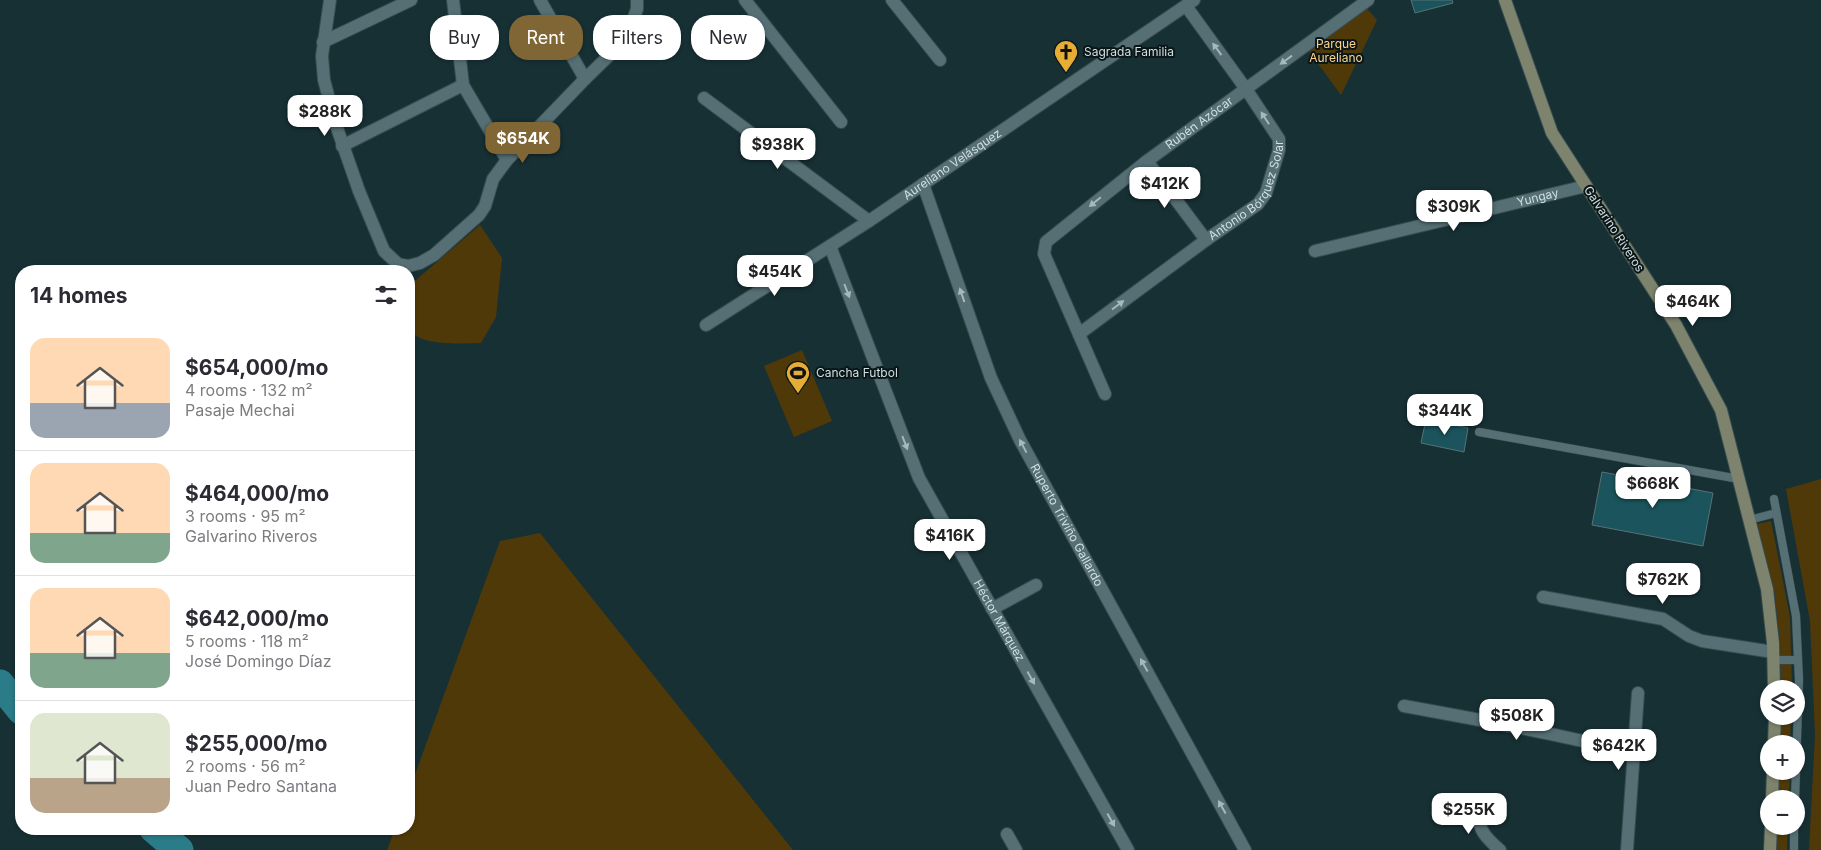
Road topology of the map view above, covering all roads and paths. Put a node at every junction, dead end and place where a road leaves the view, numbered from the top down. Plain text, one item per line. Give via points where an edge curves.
1 (330, 0) edge
2 (411, 0) edge
3 (453, 0) edge
4 (540, 0) edge
5 (638, 0) edge
6 (745, 0) edge
7 (892, 0) edge
8 (1368, 0) edge
9 (1505, 0) edge
10 (1190, 3) edge
11 (323, 42) junction
12 (940, 60) dead end
13 (585, 79) junction
14 (464, 85) junction
15 (1246, 89) junction
16 (704, 98) dead end
17 (841, 122) dead end
18 (342, 146) junction
19 (507, 160) junction
20 (1147, 161) junction
21 (923, 184) junction
22 (1586, 186) junction
23 (869, 221) junction
24 (1206, 240) junction
25 (830, 246) junction
26 (1315, 251) dead end
27 (403, 265) edge
28 (412, 265) edge
29 (706, 325) dead end
30 (1079, 334) junction
31 (1105, 394) dead end
32 (1479, 432) dead end
33 (1739, 479) junction
34 (1774, 499) dead end
35 (1776, 513) junction
36 (1749, 520) junction
37 (1036, 585) dead end
38 (1542, 597) dead end
39 (992, 609) junction
40 (1774, 656) junction
41 (1798, 660) junction
42 (1774, 680) edge
43 (1638, 693) dead end
44 (1404, 706) dead end
45 (1797, 735) edge
46 (1634, 753) junction
47 (1479, 802) dead end
48 (1007, 834) dead end
49 (1771, 835) edge
50 (1794, 835) edge
51 (1016, 850) edge
52 (1128, 850) edge
53 (1245, 850) edge
54 (1500, 850) edge
55 (1627, 850) edge
56 (1770, 850) edge
57 (1794, 850) edge

1 - 11 street
2 - 11 street
3 - 14 street
4 - 13 street
5 - 13 street via 626,39
6 - 17 street
7 - 12 street
8 -> 15 street, Rubén Azócar
9 - 22 street, Galvarino Riveros via 1552,133
15 -> 10 street, Antonio Bórquez Solar
10 - 21 street, Aureliano Velásquez
11 - 18 street via 324,80
13 - 19 street
14 - 18 street
14 - 19 street
15 - 20 street, Rubén Azócar
24 -> 15 street, Antonio Bórquez Solar via 1258,204 1266,193 1279,150 1279,139
16 - 23 street
18 - 27 street via 384,251
19 - 28 street via 493,179 479,215 434,255
20 - 24 street
20 -> 30 street, Rubén Azócar via 1046,242 1044,254
21 - 23 street, Aureliano Velásquez
53 -> 21 street, Ruperto Triviño Gallardo via 1020,440 991,378
22 - 26 street, Yungay
22 - 33 street, Galvarino Riveros via 1676,325 1720,410
23 - 25 street, Aureliano Velásquez
30 -> 24 street, Antonio Bórquez Solar
25 - 29 street, Aureliano Velásquez
25 -> 39 street, Héctor Márquez via 919,478
30 - 31 street, Rubén Azócar
32 - 33 lane
33 - 36 street, Galvarino Riveros
34 - 35 lane
35 - 36 lane
35 - 41 lane via 1796,616
36 - 40 street, Galvarino Riveros via 1767,589
37 - 39 street
38 - 40 street via 1663,619 1702,641
39 -> 52 street, Héctor Márquez
40 - 41 lane
40 - 42 street, Galvarino Riveros
41 - 45 lane
43 - 46 street
44 - 46 street
46 - 55 street
47 - 54 street via 1478,820 1483,834
48 - 51 street
49 - 56 street
50 - 57 lane

